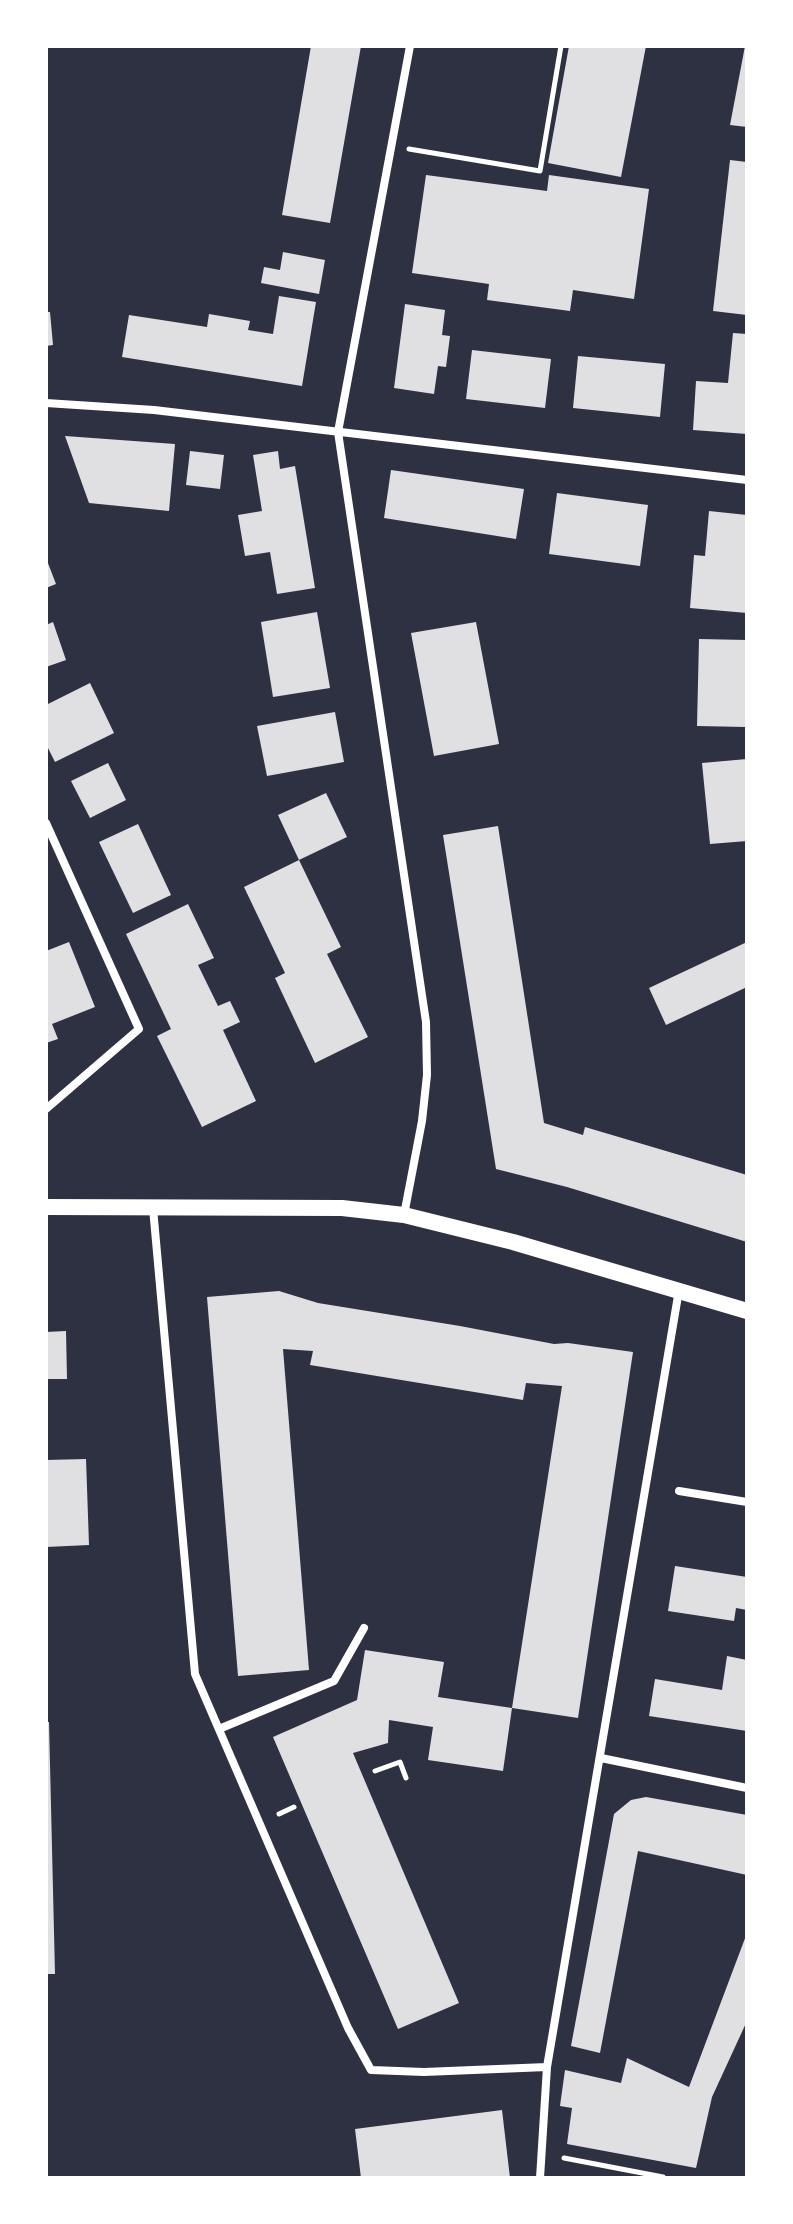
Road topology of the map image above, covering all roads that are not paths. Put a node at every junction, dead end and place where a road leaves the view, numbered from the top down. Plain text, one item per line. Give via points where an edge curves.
1 (410, 46) edge
2 (46, 403) edge
3 (338, 432) junction
4 (747, 480) edge
5 (46, 823) edge
6 (50, 841) edge
7 (46, 1109) edge
8 (46, 1207) edge
9 (153, 1208) junction
10 (404, 1215) junction
11 (679, 1289) junction
12 (747, 1311) edge
13 (679, 1491) dead end
14 (747, 1502) edge
15 (364, 1628) dead end
16 (219, 1729) junction
17 (601, 1758) junction
18 (747, 1788) edge
19 (547, 2067) junction
20 (540, 2178) edge

1 - 3 street
2 - 3 street
3 - 4 street
3 - 10 street via 426,1022 424,1106
5 - 6 street
6 - 7 street via 139,1029
8 - 9 main road
9 - 10 main road via 342,1208
9 - 16 street via 195,1674
10 - 11 main road
11 - 12 main road
11 - 17 street
13 - 14 street
15 - 16 street via 334,1681
16 - 19 street via 371,2070
17 - 18 street
17 - 19 street
19 - 20 street

